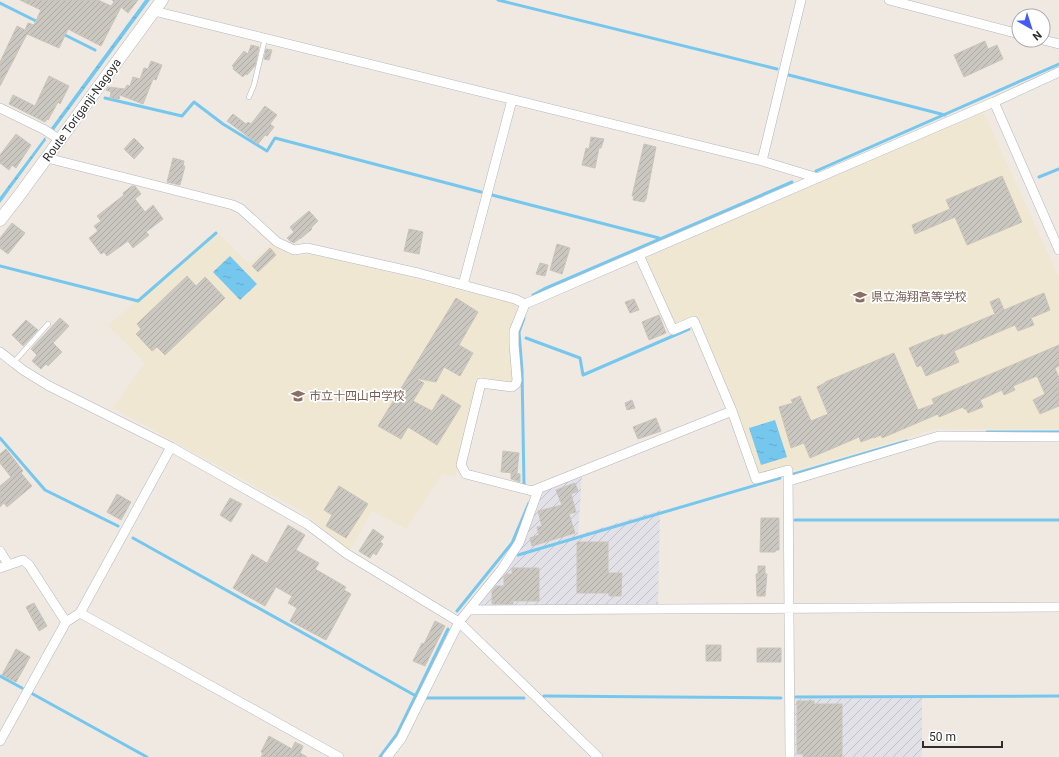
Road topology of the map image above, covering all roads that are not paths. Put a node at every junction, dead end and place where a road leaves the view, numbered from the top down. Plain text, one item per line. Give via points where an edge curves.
1 (162, 0) edge
2 (801, 0) edge
3 (889, 0) edge
4 (154, 11) junction
5 (1011, 32) edge
6 (265, 38) junction
7 (1059, 72) edge
8 (249, 97) dead end
9 (512, 100) junction
10 (994, 102) junction
11 (0, 108) edge
12 (60, 140) junction
13 (47, 158) junction
14 (762, 161) junction
15 (818, 178) junction
16 (0, 220) edge
17 (1059, 250) edge
18 (639, 254) junction
19 (463, 285) junction
20 (525, 304) junction
21 (48, 324) dead end
22 (0, 352) edge
23 (14, 363) junction
24 (732, 412) junction
25 (1059, 437) edge
26 (171, 447) junction
27 (788, 481) junction
28 (539, 488) junction
29 (0, 551) edge
30 (4, 566) edge
31 (1059, 607) edge
32 (790, 608) junction
33 (470, 610) junction
34 (80, 613) junction
35 (66, 622) junction
36 (459, 622) junction
37 (0, 741) edge
38 (339, 757) edge
39 (387, 757) edge
40 (598, 757) edge
41 (790, 757) edge

1 - 4 main road, Route Toriganji-Nagoya
2 - 14 street
3 - 5 street
4 - 6 street
4 - 12 main road, Route Toriganji-Nagoya
6 - 8 lane
6 - 9 street
7 - 10 street
9 - 14 street
9 - 19 street
10 - 15 street
10 - 17 street
11 - 12 street
12 - 13 main road, Route Toriganji-Nagoya
13 - 16 main road, Route Toriganji-Nagoya
13 - 19 street via 233,205 241,209 276,242 294,250 307,248
14 - 15 street
15 - 18 street
18 - 20 street
18 - 24 street via 672,330 694,321
19 - 20 street
20 - 28 street via 514,331 516,384 512,387 481,383 462,465 466,474 532,491
21 - 23 lane
22 - 23 street
23 - 26 street via 49,386
24 - 27 street via 756,479 788,470
24 - 28 street
25 - 27 street via 940,436
26 - 34 street
26 - 36 street via 307,524 347,554
27 - 32 street
28 - 33 street via 519,543
29 - 30 street
30 - 35 street via 23,560
31 - 32 street
32 - 33 street
32 - 41 street
33 - 36 street
34 - 35 street
34 - 38 street
35 - 37 street
36 - 39 street via 401,739
36 - 40 street

